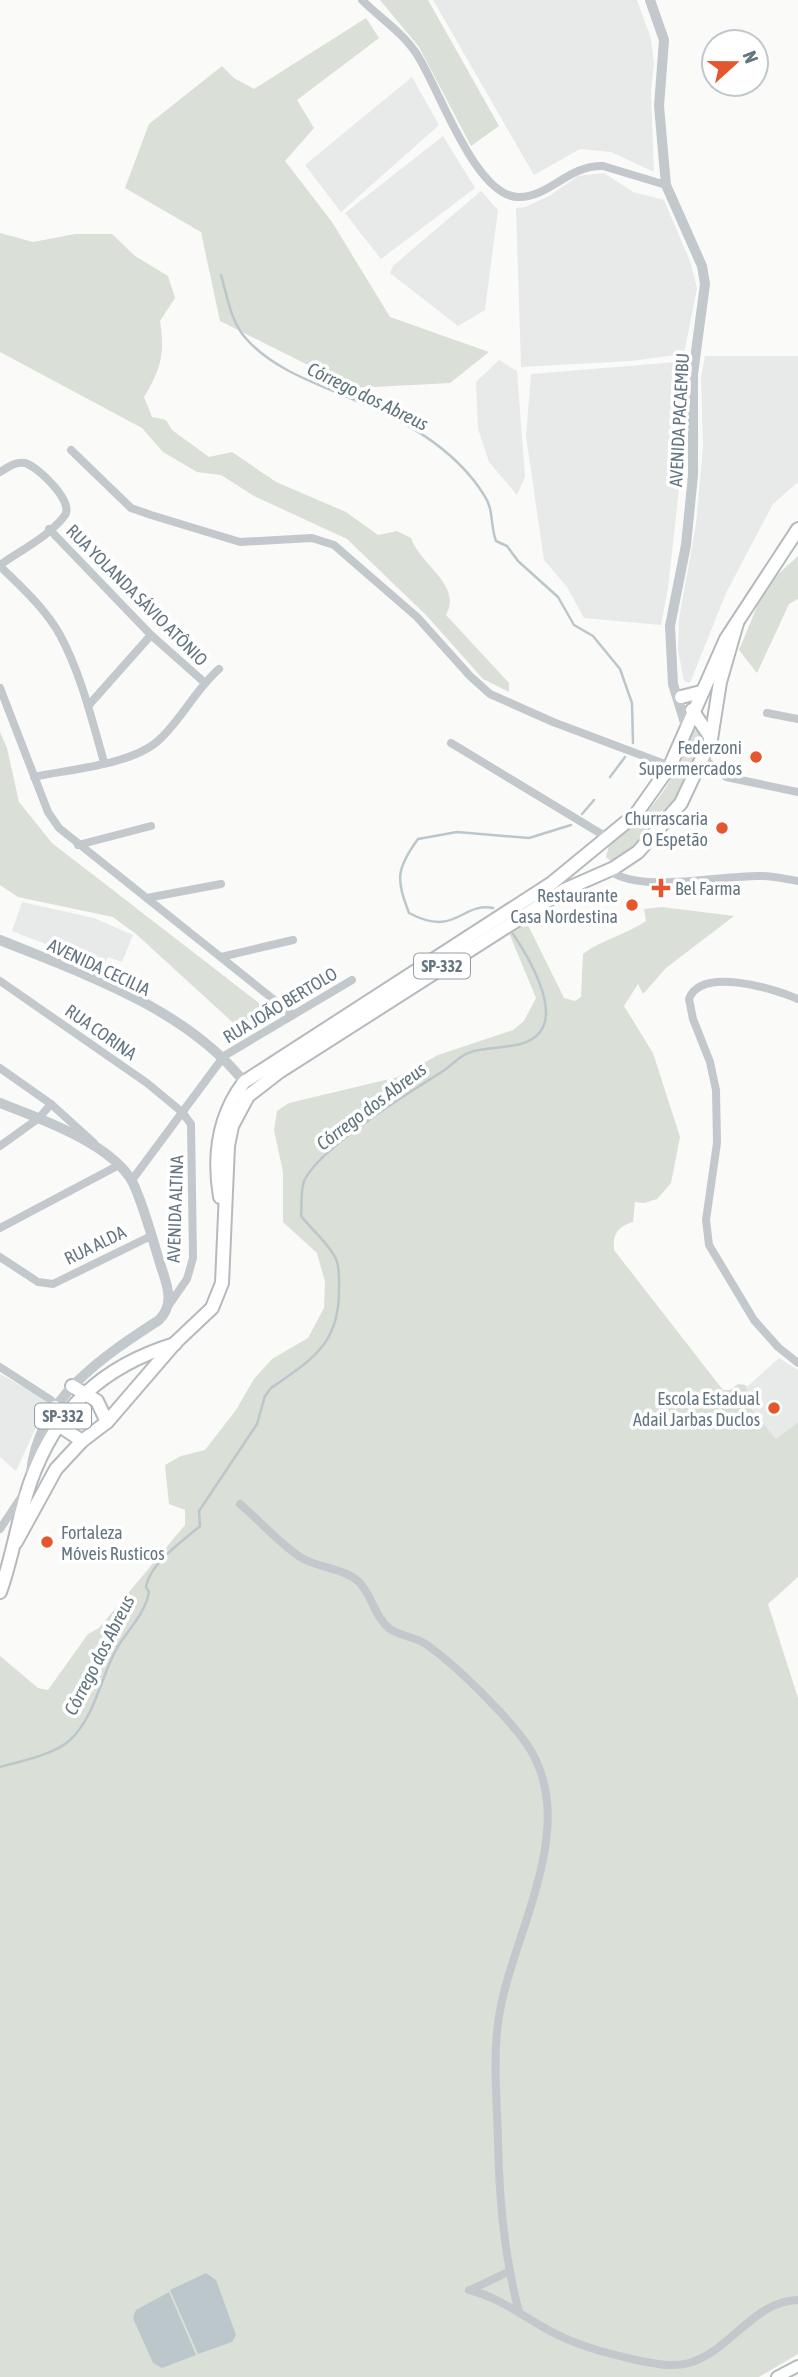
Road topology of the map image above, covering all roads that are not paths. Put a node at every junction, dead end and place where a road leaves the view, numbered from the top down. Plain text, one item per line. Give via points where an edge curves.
1 (362, 0) edge
2 (650, 0) edge
3 (666, 185) junction
4 (71, 450) dead end
5 (0, 472) edge
6 (49, 529) junction
7 (798, 529) edge
8 (0, 565) edge
9 (737, 624) junction
10 (151, 635) junction
11 (219, 669) dead end
12 (204, 682) junction
13 (673, 684) junction
14 (0, 688) edge
15 (701, 692) junction
16 (681, 697) junction
17 (88, 706) junction
18 (692, 710) junction
19 (767, 713) dead end
20 (798, 719) edge
21 (686, 726) junction
22 (708, 734) junction
23 (451, 743) dead end
24 (703, 758) junction
25 (104, 762) junction
26 (670, 766) junction
27 (34, 777) junction
28 (798, 792) edge
29 (151, 826) dead end
30 (603, 842) junction
31 (78, 845) junction
32 (610, 871) junction
33 (798, 881) edge
34 (221, 884) dead end
35 (147, 898) junction
36 (0, 940) edge
37 (293, 940) dead end
38 (221, 957) junction
39 (352, 980) dead end
40 (0, 981) edge
41 (798, 999) edge
42 (293, 1015) junction
43 (224, 1056) junction
44 (0, 1068) edge
45 (244, 1082) junction
46 (0, 1103) edge
47 (51, 1104) junction
48 (182, 1112) junction
49 (39, 1118) junction
50 (0, 1146) edge
51 (104, 1152) junction
52 (119, 1165) junction
53 (132, 1180) junction
54 (224, 1221) junction
55 (0, 1228) edge
56 (151, 1236) junction
57 (0, 1257) edge
58 (169, 1305) junction
59 (175, 1343) junction
60 (798, 1363) edge
61 (0, 1367) edge
62 (72, 1386) junction
63 (85, 1392) junction
64 (55, 1407) junction
65 (60, 1422) junction
66 (107, 1422) junction
67 (82, 1441) junction
68 (30, 1485) junction
69 (240, 1504) dead end
70 (0, 1529) edge
71 (16, 1542) junction
72 (0, 1592) edge
73 (508, 2272) junction
74 (798, 2300) edge
75 (519, 2312) junction
76 (798, 2366) edge
77 (777, 2377) edge

1 - 3 street via 415,50 467,152 508,196 537,193 572,171 592,165
2 - 3 street, AVENIDA PACAEMBU via 664,40 659,106
3 - 13 street, AVENIDA PACAEMBU via 702,266 705,284 693,374 693,475 687,534 670,626
4 - 26 street via 131,508 240,542 313,538 334,545 417,617 490,694
5 - 6 street via 23,462 58,491 66,514
6 - 8 street
6 - 10 street, RUA YOLANDA SÁVIO ATÔNIO
7 - 9 main road, SP-332
8 - 17 street via 60,635
9 - 15 main road, SP-332
9 - 22 main road, SP-332
10 - 12 street, RUA YOLANDA SÁVIO ATÔNIO
10 - 17 street
11 - 12 street
12 - 25 street via 160,739 130,758
13 - 16 street
13 - 21 street
14 - 27 street
15 - 16 main road
15 - 18 main road, SP-332
16 - 18 street
17 - 25 street
18 - 21 main road, SP-332
18 - 22 main road
19 - 20 street
21 - 22 main road
21 - 26 main road, SP-332
22 - 24 main road, SP-332
23 - 30 street
24 - 28 street via 726,777
24 - 32 main road, SP-332 via 666,823 638,852
25 - 27 street
26 - 30 main road, SP-332 via 636,814
27 - 31 street via 48,812
29 - 31 street
30 - 32 main road via 599,861
30 - 45 main road, SP-332 via 552,883
31 - 35 street
32 - 33 street via 627,880 713,881 758,876
32 - 54 main road, SP-332 via 564,890 255,1090 242,1105 230,1133
34 - 35 street
35 - 38 street
36 - 43 street, AVENIDA CECILIA via 137,999
37 - 38 street
38 - 42 street
39 - 42 street, RUA JOÃO BERTOLO
40 - 48 street, RUA CORINA
41 - 60 street via 765,987 719,982 696,990 689,999 716,1090 717,1143 706,1220 709,1245 754,1321
42 - 43 street, RUA JOÃO BERTOLO
43 - 45 street, AVENIDA CECILIA
43 - 48 street
44 - 47 street
45 - 54 main road, SP-332 via 220,1132 218,1189
46 - 49 street
47 - 49 street
47 - 51 street
48 - 53 street
48 - 58 street, AVENIDA ALTINA via 194,1136 193,1258 187,1279
49 - 50 street
49 - 51 street
51 - 52 street
52 - 53 street
52 - 55 street
53 - 56 street
54 - 59 main road, SP-332 via 220,1291 212,1308
56 - 57 street, RUA ALDA via 53,1284 38,1282
56 - 58 street
58 - 62 street via 159,1320 96,1362
59 - 63 main road, SP-332 via 113,1371
59 - 66 main road, SP-332
61 - 64 street
62 - 63 main road
62 - 64 street
63 - 65 main road, SP-332
63 - 66 main road via 102,1407
64 - 65 main road
64 - 68 street via 32,1461
65 - 67 main road via 68,1434
65 - 68 main road, SP-332
66 - 67 main road, SP-332
67 - 71 main road, SP-332 via 56,1469
68 - 70 street
68 - 71 main road, SP-332
69 - 73 street via 302,1558 361,1584 382,1621 391,1630 425,1643 453,1667 510,1723 538,1766 548,1819 542,1864 509,1969 498,2023 494,2079
71 - 72 main road, SP-332
73 - 75 street
73 - 75 street via 470,2290
74 - 75 street via 765,2309 707,2356 680,2365 652,2364 592,2350
76 - 77 main road

